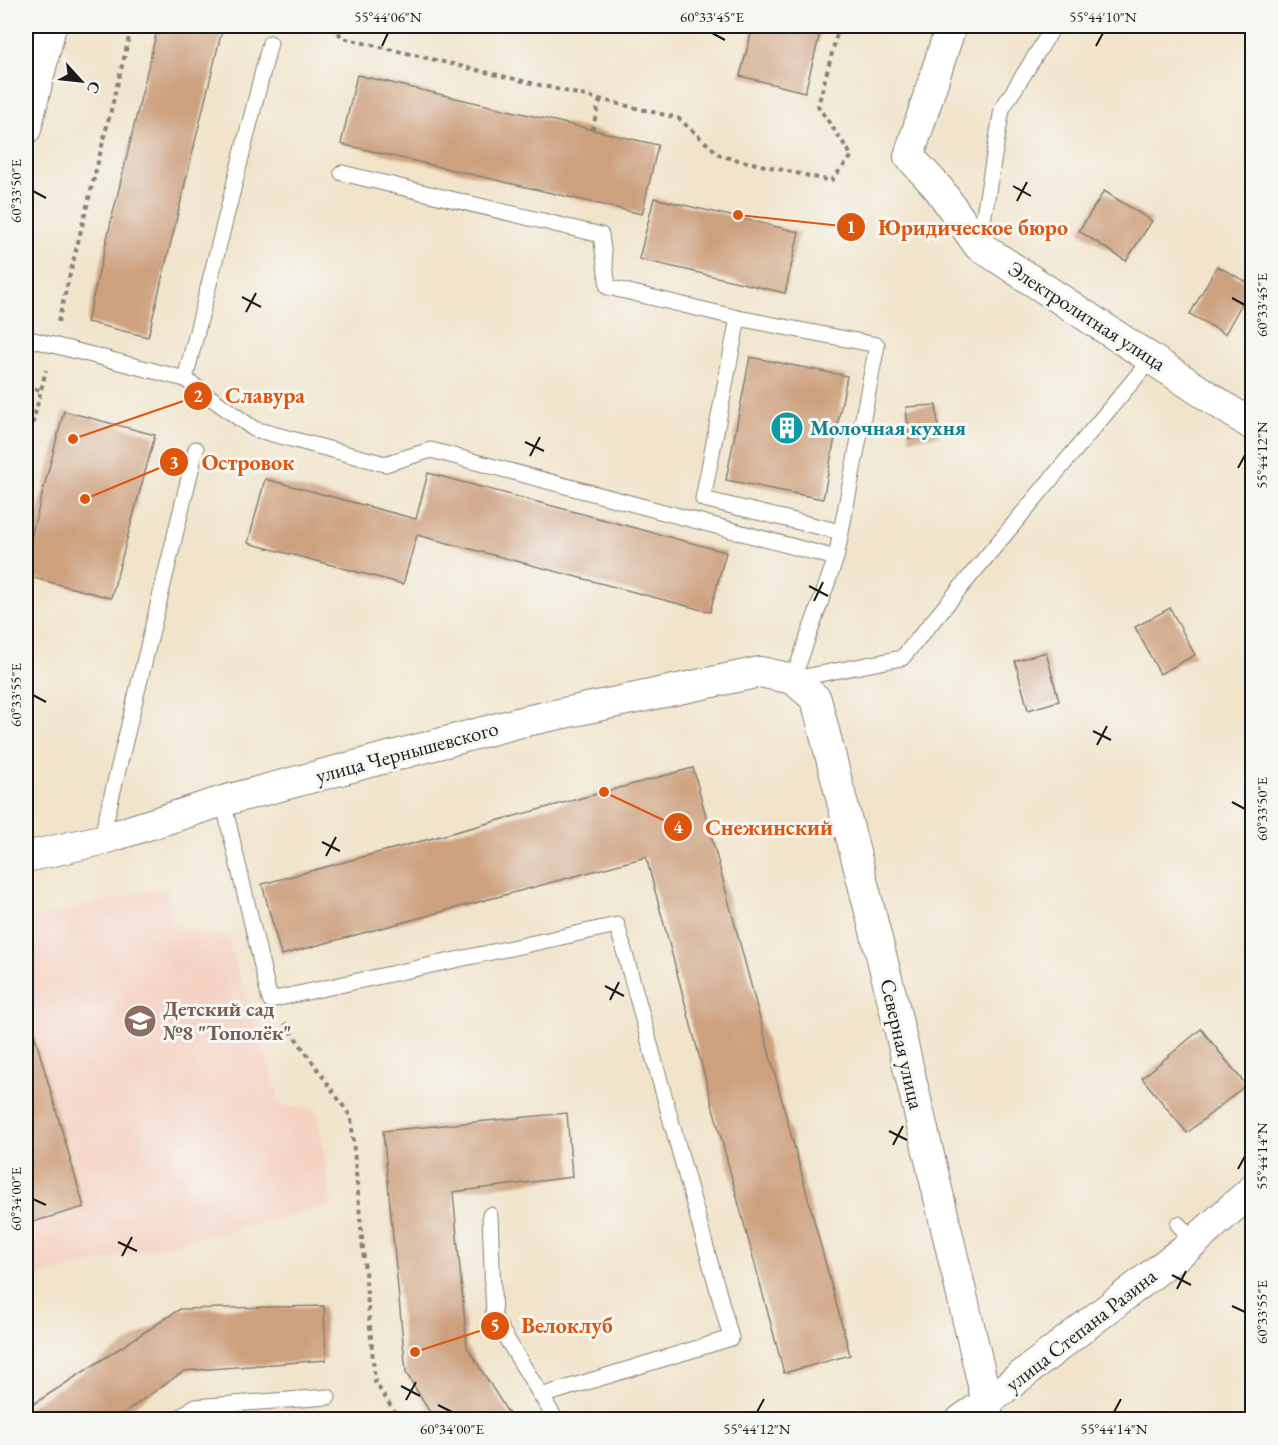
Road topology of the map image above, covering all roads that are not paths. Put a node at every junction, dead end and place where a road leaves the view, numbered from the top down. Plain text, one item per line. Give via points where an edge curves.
1 (51, 26) edge
2 (951, 26) edge
3 (1056, 26) edge
4 (270, 43) dead end
5 (26, 129) edge
6 (342, 173) dead end
7 (978, 245) junction
8 (738, 318) junction
9 (26, 338) edge
10 (1152, 358) junction
11 (185, 379) junction
12 (1252, 425) edge
13 (196, 449) dead end
14 (841, 532) junction
15 (836, 558) junction
16 (794, 679) junction
17 (223, 801) junction
18 (100, 840) junction
19 (26, 857) edge
20 (1252, 1190) edge
21 (490, 1215) dead end
22 (541, 1396) junction
23 (328, 1397) dead end
24 (987, 1411) edge
25 (177, 1419) edge
26 (556, 1419) edge
27 (961, 1419) edge

1 - 5 street
2 - 7 street, Электролитная улица via 909,156 939,189
3 - 7 lane via 1002,109
4 - 11 lane
6 - 8 lane via 601,235 608,287
7 - 10 street, Электролитная улица
8 - 14 lane via 703,499
8 - 14 lane via 878,345
9 - 11 lane
10 - 12 street, Электролитная улица
10 - 16 lane via 902,658
11 - 15 lane via 254,429 385,464 431,450
13 - 18 lane
14 - 15 lane
15 - 16 lane
16 - 17 street, улица Чернышевского via 760,672 521,722
16 - 24 street, Северная улица via 816,699 893,1002
17 - 18 street, улица Чернышевского
17 - 22 lane via 270,1000 617,925 731,1338
18 - 19 street, улица Чернышевского
20 - 24 street, улица Степана Разина via 1186,1233
21 - 22 lane via 494,1318
22 - 26 lane
23 - 25 lane via 194,1407
24 - 27 street, улица Степана Разина

